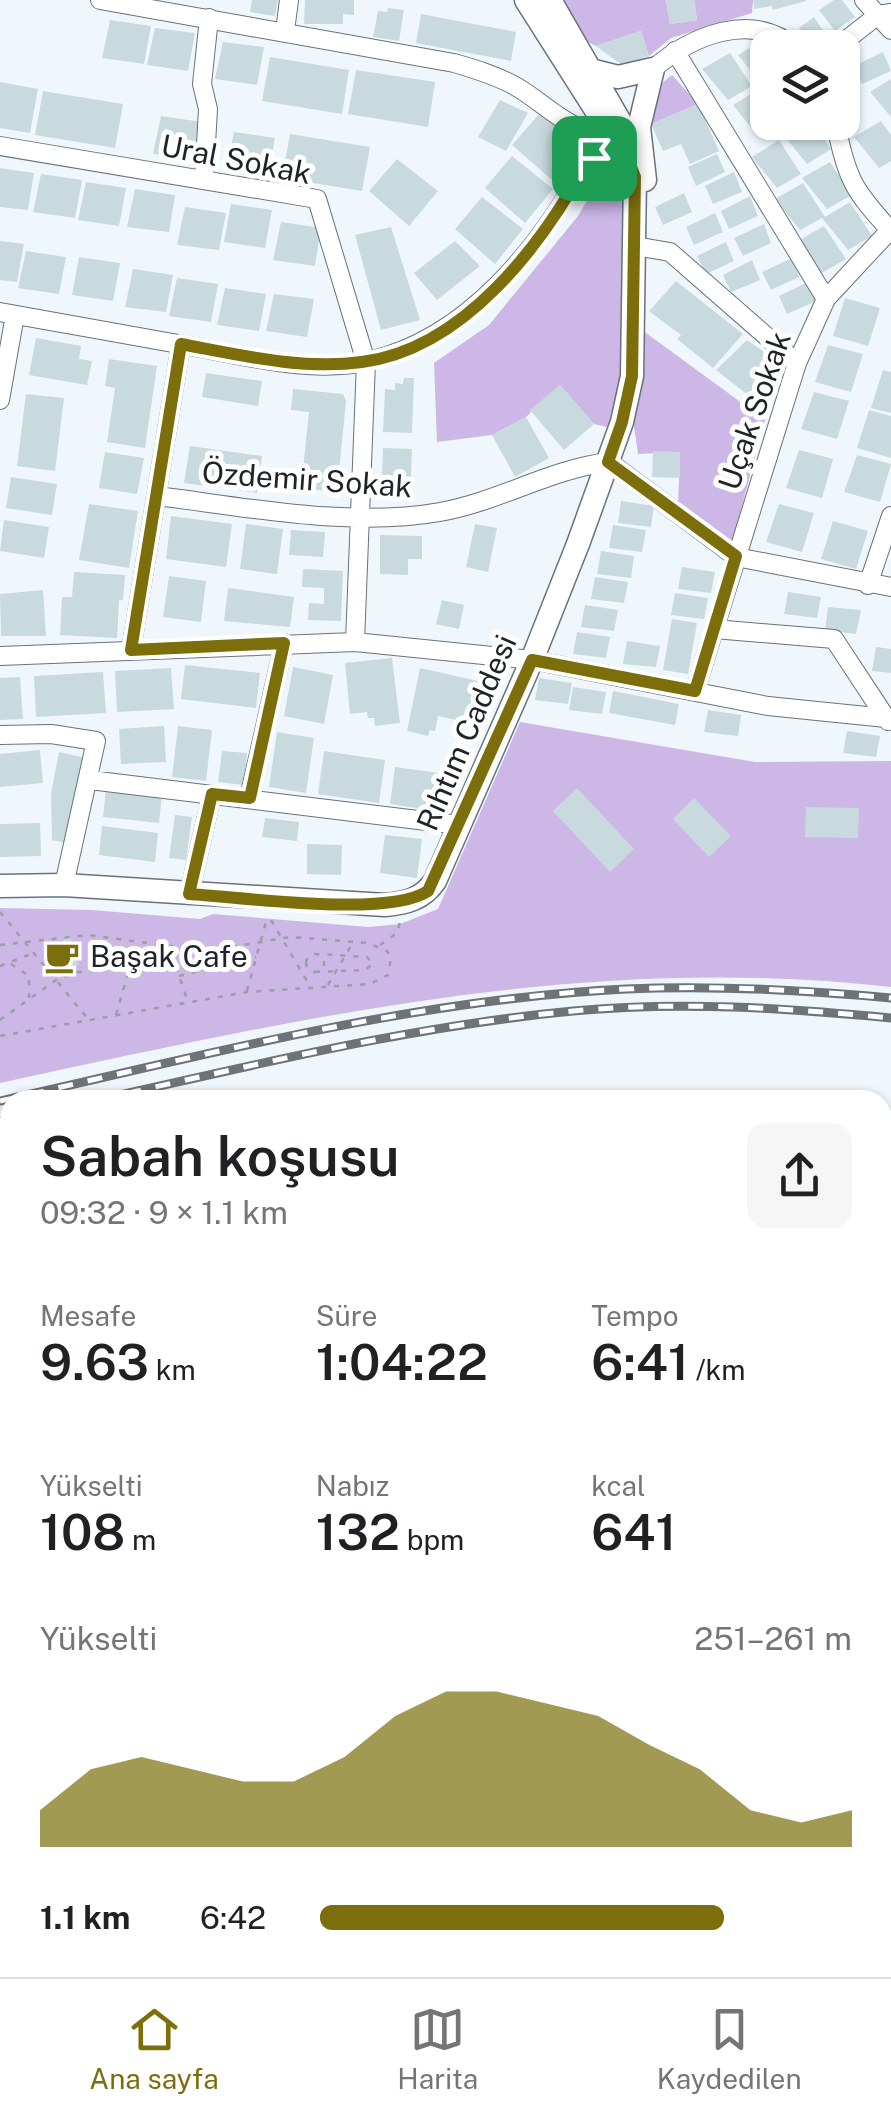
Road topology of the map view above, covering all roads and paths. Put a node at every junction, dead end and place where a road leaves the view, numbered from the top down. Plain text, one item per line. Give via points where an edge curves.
1 (100, 0) edge
2 (289, 0) edge
3 (526, 0) edge
4 (550, 0) edge
5 (864, 0) edge
6 (208, 18) junction
7 (887, 19) edge
8 (761, 30) edge
9 (285, 32) junction
10 (860, 34) edge
11 (675, 52) junction
12 (653, 69) junction
13 (590, 70) junction
14 (586, 97) junction
15 (552, 110) junction
16 (605, 126) junction
17 (839, 140) edge
18 (0, 146) edge
19 (588, 160) junction
20 (634, 165) junction
21 (204, 180) junction
22 (891, 231) edge
23 (640, 247) junction
24 (826, 299) junction
25 (7, 313) edge
26 (181, 344) junction
27 (366, 362) junction
28 (797, 363) junction
29 (0, 400) edge
30 (613, 465) junction
31 (157, 496) junction
32 (357, 516) junction
33 (891, 516) edge
34 (736, 556) junction
35 (868, 585) junction
36 (891, 588) edge
37 (714, 629) junction
38 (355, 642) junction
39 (284, 643) junction
40 (131, 650) junction
41 (0, 656) edge
42 (536, 660) junction
43 (695, 691) junction
44 (888, 722) edge
45 (0, 736) edge
46 (90, 780) junction
47 (212, 794) junction
48 (250, 798) junction
49 (459, 825) junction
50 (64, 885) junction
51 (0, 886) edge
52 (189, 894) junction
53 (0, 900) edge
54 (0, 912) edge
55 (281, 937) junction
56 (137, 940) junction
57 (260, 942) junction
58 (354, 942) junction
59 (25, 943) junction
60 (0, 946) edge
61 (171, 947) junction
62 (33, 952) junction
63 (318, 954) junction
64 (346, 956) junction
65 (256, 958) junction
66 (11, 964) junction
67 (0, 966) edge
68 (176, 966) junction
69 (130, 968) junction
70 (315, 972) junction
71 (336, 972) junction
72 (179, 976) junction
73 (56, 980) junction
74 (310, 986) junction
75 (328, 986) junction
76 (246, 992) junction
77 (29, 1000) junction
78 (188, 1002) junction
79 (116, 1015) junction
80 (0, 1020) edge
81 (88, 1020) junction
82 (0, 1036) edge

1 - 6 street
2 - 9 street
3 - 14 main road
4 - 13 main road
5 - 7 street
6 - 9 street
6 - 21 street
7 - 10 street
8 - 11 street via 706,37
9 - 15 street via 479,70
11 - 12 street
11 - 24 street
12 - 13 main road via 618,76
12 - 16 main road
12 - 20 main road, Rıhtım Caddesi
13 - 16 main road
14 - 15 street via 576,112
14 - 16 main road
15 - 16 street via 576,126
16 - 19 main road
16 - 20 main road
17 - 22 street via 848,178
18 - 21 street, Ural Sokak
19 - 20 main road via 609,156
19 - 27 street via 559,210 476,306 434,336
20 - 23 main road, Rıhtım Caddesi
21 - 27 street, Ural Sokak via 317,199
22 - 24 street, Uçak Sokak
23 - 28 street via 670,252
23 - 30 main road, Rıhtım Caddesi via 632,376
24 - 28 street, Uçak Sokak
25 - 26 street
25 - 29 street
26 - 27 street via 300,364
26 - 31 street
27 - 32 street, Ural Sokak
28 - 34 street, Uçak Sokak
30 - 32 street, Özdemir Sokak via 565,471 442,512
30 - 34 street
30 - 42 main road, Rıhtım Caddesi
31 - 32 street, Özdemir Sokak
31 - 40 street
32 - 38 street, Ural Sokak
33 - 35 street
34 - 35 street
34 - 37 street, Uçak Sokak
35 - 36 street
37 - 43 street, Uçak Sokak
37 - 44 street via 834,639
38 - 39 street
38 - 42 street
39 - 40 street
39 - 48 street
40 - 41 street
42 - 43 street
42 - 49 main road, Rıhtım Caddesi
42 - 53 main road, Rıhtım Caddesi via 442,884 415,911 386,917 62,897
43 - 44 street
45 - 46 street via 96,741
46 - 47 street
46 - 50 street
47 - 48 street
47 - 52 street
48 - 49 street
49 - 52 main road, Rıhtım Caddesi via 428,891 402,903
50 - 51 main road, Rıhtım Caddesi
50 - 52 main road, Rıhtım Caddesi
54 - 59 path
55 - 57 path
55 - 57 path via 268,919
55 - 58 path
55 - 74 path
56 - 59 path via 88,935
56 - 61 path
56 - 69 path
57 - 61 path via 228,950
57 - 65 path
58 - 64 path
58 - 75 path via 387,950 388,975 370,984
59 - 60 path
59 - 62 path
61 - 68 path
62 - 66 path
62 - 73 path
63 - 64 path
63 - 70 path via 325,962
63 - 70 path via 306,961
64 - 71 path
64 - 71 path via 371,959 372,967
65 - 72 path
65 - 76 path
66 - 67 path
66 - 77 path via 29,976
68 - 69 path
68 - 72 path
69 - 73 path
69 - 79 path
70 - 71 path
71 - 75 path
72 - 78 path
73 - 77 path
73 - 81 path
74 - 75 path
74 - 76 path
76 - 78 path
77 - 80 path
78 - 79 path
79 - 81 path
81 - 82 path

